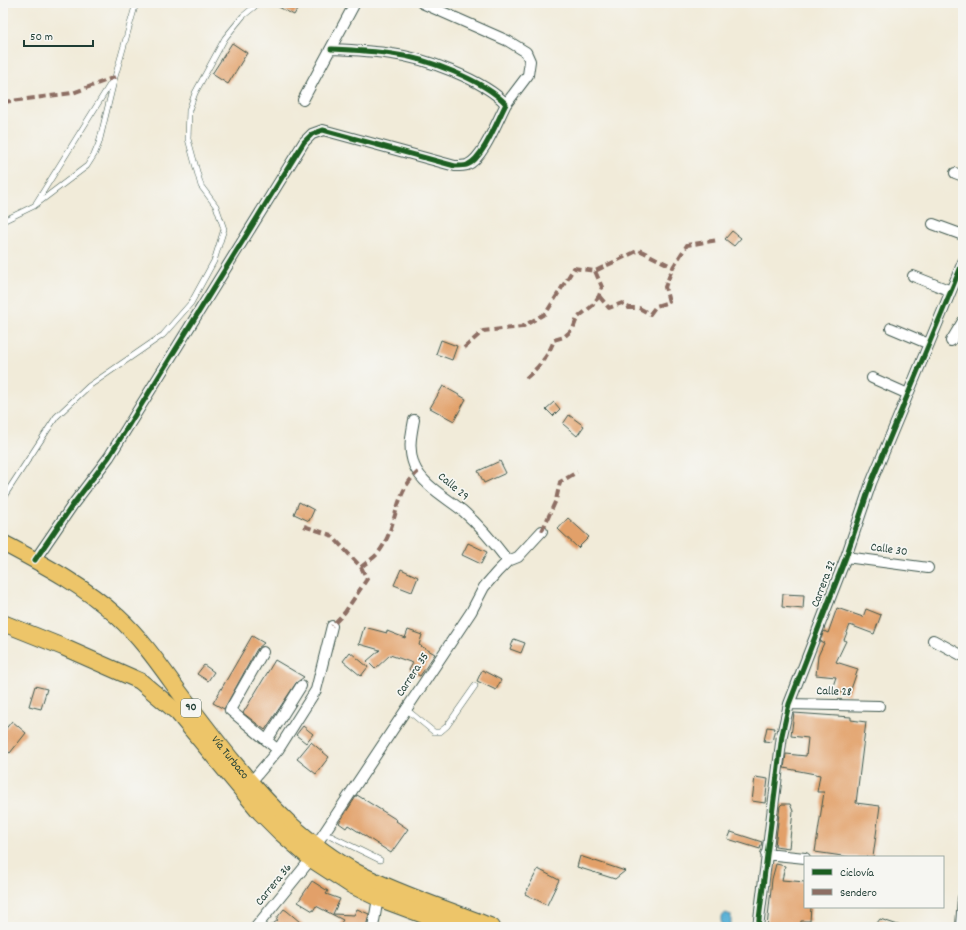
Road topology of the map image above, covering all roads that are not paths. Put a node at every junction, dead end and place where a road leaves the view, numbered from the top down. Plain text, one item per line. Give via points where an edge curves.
1 (136, 3) edge
2 (259, 3) edge
3 (355, 3) edge
4 (422, 3) edge
5 (331, 49) junction
6 (115, 77) junction
7 (303, 100) dead end
8 (506, 104) junction
9 (34, 206) junction
10 (3, 221) edge
11 (933, 224) dead end
12 (963, 235) edge
13 (963, 262) edge
14 (913, 276) dead end
15 (951, 291) junction
16 (963, 321) edge
17 (891, 328) dead end
18 (951, 341) dead end
19 (929, 344) junction
20 (872, 378) dead end
21 (908, 394) junction
22 (3, 403) edge
23 (3, 417) edge
24 (414, 420) dead end
25 (3, 498) edge
26 (542, 531) dead end
27 (3, 543) edge
28 (3, 554) edge
29 (846, 557) junction
30 (35, 560) junction
31 (508, 562) junction
32 (928, 568) dead end
33 (64, 575) junction
34 (3, 614) edge
35 (3, 623) edge
36 (332, 626) dead end
37 (933, 640) dead end
38 (63, 647) junction
39 (263, 652) dead end
40 (963, 656) edge
41 (302, 686) dead end
42 (475, 686) dead end
43 (789, 704) junction
44 (879, 706) dead end
45 (406, 709) junction
46 (268, 740) junction
47 (278, 750) junction
48 (251, 782) junction
49 (317, 847) junction
50 (766, 854) junction
51 (804, 858) edge
52 (380, 860) dead end
53 (378, 898) junction
54 (963, 898) edge
55 (962, 922) edge
56 (256, 927) edge
57 (372, 927) edge
58 (456, 927) edge
59 (492, 927) edge
60 (758, 927) edge

1 - 6 lane
2 - 25 lane via 242,16 225,38 195,93 190,110 188,139 201,186 216,206 224,229 214,261 191,303 163,335 89,386 56,417
3 - 5 street
4 - 8 street via 508,41 526,52 530,61 528,75
5 - 7 street
5 - 8 street via 394,54 430,63 496,94
6 - 9 lane
6 - 9 lane via 94,156 87,166
8 - 30 street via 486,143 475,160 467,165 455,166 323,130 312,134 304,142 108,458 74,502
9 - 10 lane
11 - 12 street
13 - 15 street, Carrera 32
14 - 15 street
15 - 19 street, Carrera 32
16 - 18 street
17 - 19 street
19 - 21 street, Carrera 32
20 - 21 street
21 - 29 street, Carrera 32 via 871,482
22 - 23 lane
24 - 31 street, Calle 29 via 409,446 422,477 463,512
26 - 31 street, Carrera 35 via 518,557
27 - 30 highway, Vía Turbaco / 90
28 - 33 highway via 40,572
29 - 32 street, Calle 30
29 - 43 street, Carrera 32
30 - 33 highway, Vía Turbaco / 90
31 - 45 street, Carrera 35 via 484,587
33 - 48 highway, Vía Turbaco / 90 via 119,618 144,645
34 - 38 highway via 54,633
35 - 38 highway, Vía Turbaco / 90
36 - 47 street via 316,690
37 - 40 street
38 - 49 highway, Vía Turbaco / 90 via 140,681 158,694 177,712 260,812 281,833
39 - 46 street via 230,710
41 - 46 street
42 - 45 lane via 440,732 434,732
43 - 44 street, Calle 28
43 - 50 street, Carrera 32 via 782,735
45 - 49 street, Carrera 35
46 - 47 street
47 - 48 street
48 - 49 highway, Vía Turbaco / 90
49 - 52 lane via 331,836
49 - 53 highway, Vía Turbaco / 90 via 351,885
49 - 56 street, Carrera 36
49 - 59 highway, Vía Turbaco / 90 via 380,883
50 - 51 street
50 - 60 street, Carrera 32
53 - 57 street
53 - 58 highway, Vía Turbaco / 90
54 - 55 street

